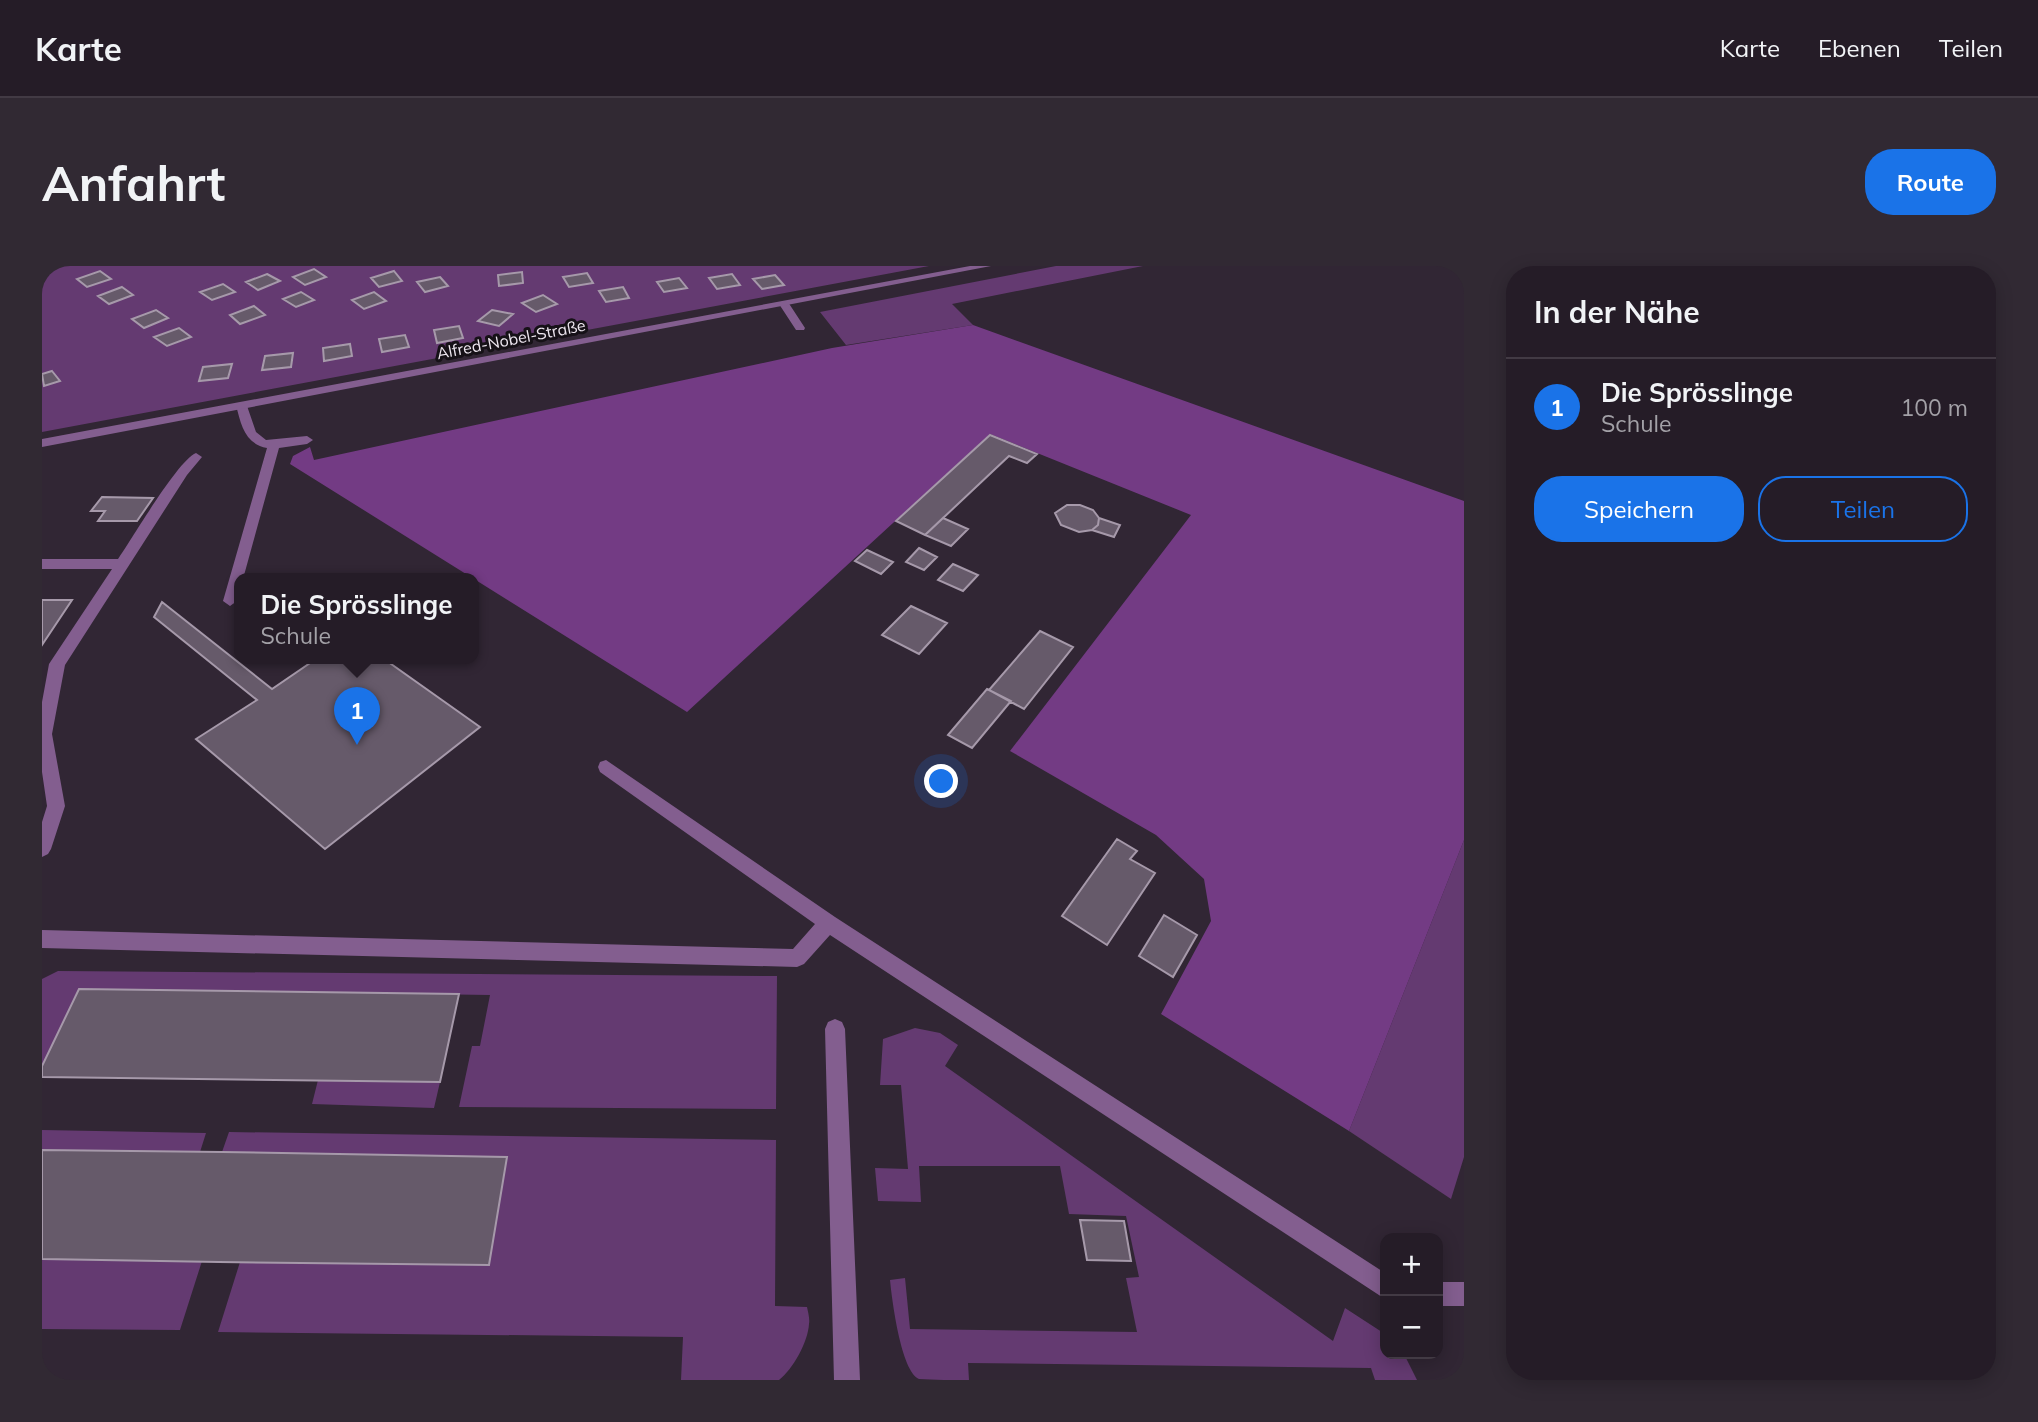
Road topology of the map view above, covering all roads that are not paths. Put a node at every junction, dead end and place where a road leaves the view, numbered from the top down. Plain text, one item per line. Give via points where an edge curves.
1 (986, 266) edge
2 (784, 304) junction
3 (800, 328) dead end
4 (242, 405) junction
5 (307, 440) dead end
6 (42, 443) edge
7 (274, 445) junction
8 (196, 457) dead end
9 (42, 564) edge
10 (122, 564) junction
11 (238, 573) edge
12 (234, 587) edge
13 (230, 601) dead end
14 (606, 767) dead end
15 (42, 849) edge
16 (828, 923) junction
17 (42, 939) edge
18 (835, 1029) dead end
19 (1380, 1284) edge
20 (1443, 1294) edge
21 (1464, 1294) edge
22 (847, 1380) edge

1 - 2 street, Alfred-Nobel-Straße
2 - 3 street
2 - 4 street, Alfred-Nobel-Straße
4 - 6 street, Alfred-Nobel-Straße
4 - 7 street via 252,438
5 - 7 street
7 - 11 street
8 - 10 street
9 - 10 street
10 - 15 street via 57,664 44,734 56,806
12 - 13 street
14 - 16 street
16 - 17 street via 797,958
16 - 19 street
18 - 22 street
20 - 21 street

